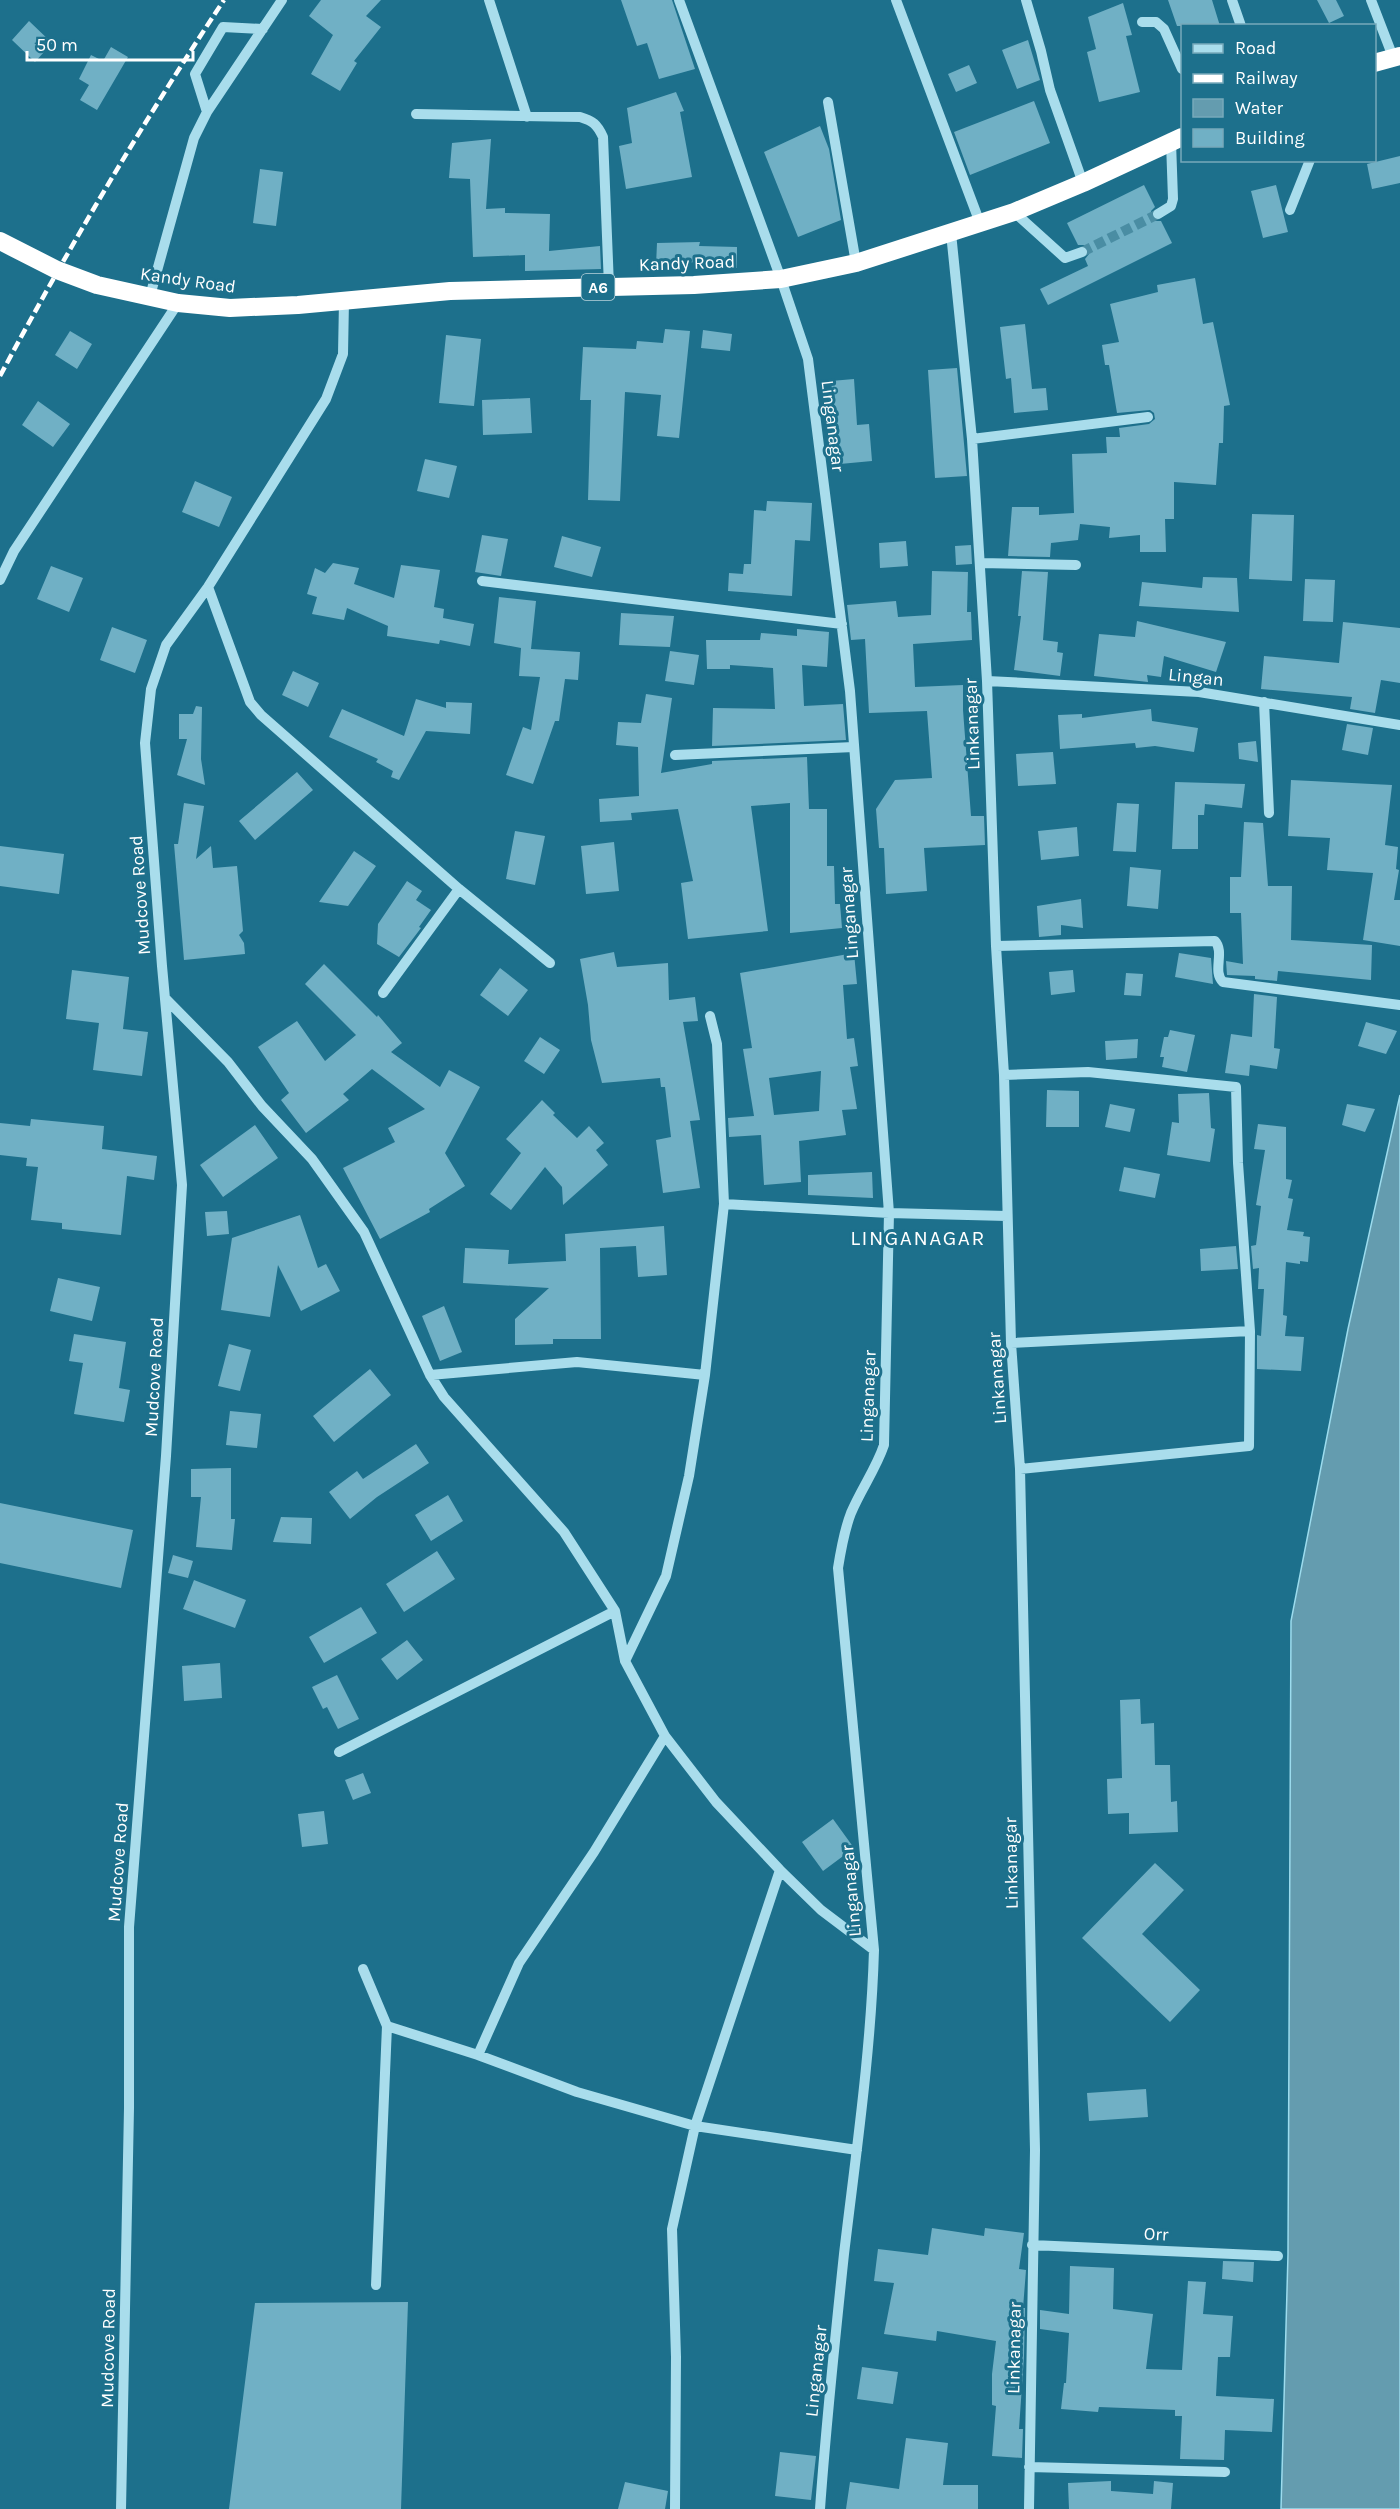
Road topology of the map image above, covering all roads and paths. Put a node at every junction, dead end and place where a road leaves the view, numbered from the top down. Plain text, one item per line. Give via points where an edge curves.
1 (282, 0) edge
2 (489, 0) edge
3 (679, 0) edge
4 (896, 0) edge
5 (1026, 0) edge
6 (1232, 0) edge
7 (1371, 0) edge
8 (1142, 22) dead end
9 (1240, 24) edge
10 (263, 29) junction
11 (1396, 56) edge
12 (1376, 62) edge
13 (1181, 67) edge
14 (828, 102) dead end
15 (207, 112) junction
16 (416, 114) dead end
17 (527, 117) junction
18 (1177, 139) edge
19 (1309, 162) edge
20 (1083, 183) junction
21 (1290, 210) dead end
22 (1014, 212) junction
23 (1158, 214) tunnel mouth
24 (980, 223) junction
25 (951, 233) junction
26 (0, 241) edge
27 (1082, 252) tunnel mouth
28 (856, 263) junction
29 (781, 279) junction
30 (609, 286) junction
31 (150, 296) junction
32 (344, 301) junction
33 (178, 303) junction
34 (1148, 417) dead end
35 (972, 439) junction
36 (980, 563) junction
37 (1076, 565) dead end
38 (0, 580) edge
39 (482, 581) dead end
40 (208, 587) junction
41 (842, 624) junction
42 (987, 681) junction
43 (1264, 702) junction
44 (1400, 725) edge
45 (854, 747) junction
46 (675, 755) dead end
47 (1269, 813) dead end
48 (459, 889) junction
49 (996, 946) junction
50 (550, 963) dead end
51 (383, 993) dead end
52 (165, 998) junction
53 (1400, 1005) edge
54 (710, 1016) dead end
55 (1004, 1075) junction
56 (724, 1204) junction
57 (889, 1213) junction
58 (1006, 1216) junction
59 (1250, 1331) junction
60 (1011, 1343) junction
61 (430, 1375) junction
62 (705, 1375) junction
63 (1020, 1469) junction
64 (615, 1611) junction
65 (625, 1661) junction
66 (665, 1736) junction
67 (339, 1752) dead end
68 (780, 1870) junction
69 (874, 1950) junction
70 (363, 1969) dead end
71 (387, 2026) junction
72 (478, 2055) junction
73 (695, 2126) junction
74 (857, 2150) junction
75 (1032, 2245) junction
76 (1278, 2256) dead end
77 (376, 2285) dead end
78 (1029, 2467) junction
79 (1225, 2472) dead end
80 (121, 2509) edge
81 (675, 2509) edge
82 (820, 2509) edge
83 (1029, 2509) edge

1 - 10 street
2 - 17 street
3 - 29 street, Linganagar
4 - 24 street
5 - 20 street via 1050,90
6 - 9 street
7 - 11 street
8 - 13 street via 1156,22 1164,29
10 - 15 street
10 - 15 street via 223,27 195,74
11 - 12 highway
14 - 28 street
15 - 31 street via 194,138
16 - 17 street
17 - 30 street via 580,117 598,126 603,137
18 - 20 highway, Kandy Road / A6
18 - 23 street via 1173,199 1171,206
19 - 21 street
20 - 22 highway, Kandy Road / A6
22 - 24 highway, Kandy Road / A6
22 - 27 street via 1065,258
24 - 25 highway, Kandy Road / A6
25 - 28 highway, Kandy Road / A6
25 - 35 street, Linkanagar
26 - 31 highway, Kandy Road / A6 via 97,285
28 - 29 highway, Kandy Road / A6
29 - 30 highway, Kandy Road / A6
29 - 41 street, Linganagar via 808,359
30 - 32 highway, Kandy Road / A6 via 450,291
31 - 33 highway, Kandy Road / A6
32 - 33 highway, Kandy Road / A6 via 250,308
32 - 40 street, Mudcove Road via 343,354 326,399
33 - 38 street via 14,551
34 - 35 street
35 - 36 street, Linkanagar
36 - 37 street
36 - 42 street, Linkanagar
39 - 41 street
40 - 48 street via 250,702 261,716
40 - 52 street, Mudcove Road via 166,645 150,689 145,743
41 - 45 street, Linganagar
42 - 43 street, Lingan via 1199,692
42 - 49 street, Linkanagar
43 - 44 street, Lingan
43 - 47 street
45 - 46 street
45 - 57 street, Linganagar
48 - 50 street
48 - 51 street
49 - 53 street via 1215,941 1223,982
49 - 55 street, Linkanagar
52 - 61 street via 228,1062 262,1106 312,1159 364,1232
52 - 80 street, Mudcove Road via 183,1185 129,1927
54 - 56 street via 717,1044
55 - 58 street, Linkanagar
55 - 59 street via 1089,1072 1236,1087
56 - 57 street
56 - 62 street
57 - 58 street
57 - 69 street, Linganagar via 885,1445 852,1511 842,1539 838,1568
58 - 60 street, Linkanagar
59 - 60 street
59 - 63 street via 1250,1446
60 - 63 street, Linkanagar
61 - 62 street via 577,1362
61 - 64 street via 444,1397 564,1532
62 - 65 street via 666,1576
63 - 75 street, Linkanagar via 1035,2150
64 - 65 street
64 - 67 street
65 - 66 street
66 - 68 street via 716,1802
66 - 72 street via 594,1852 519,1963
68 - 69 street via 821,1910
68 - 73 street
69 - 74 street, Linganagar
70 - 71 street
71 - 72 street
71 - 77 street
72 - 73 street via 577,2092
73 - 74 street
73 - 81 street via 672,2229
74 - 82 street, Linganagar
75 - 76 street, Orr
75 - 78 street, Linkanagar
78 - 79 street
78 - 83 street, Linkanagar

